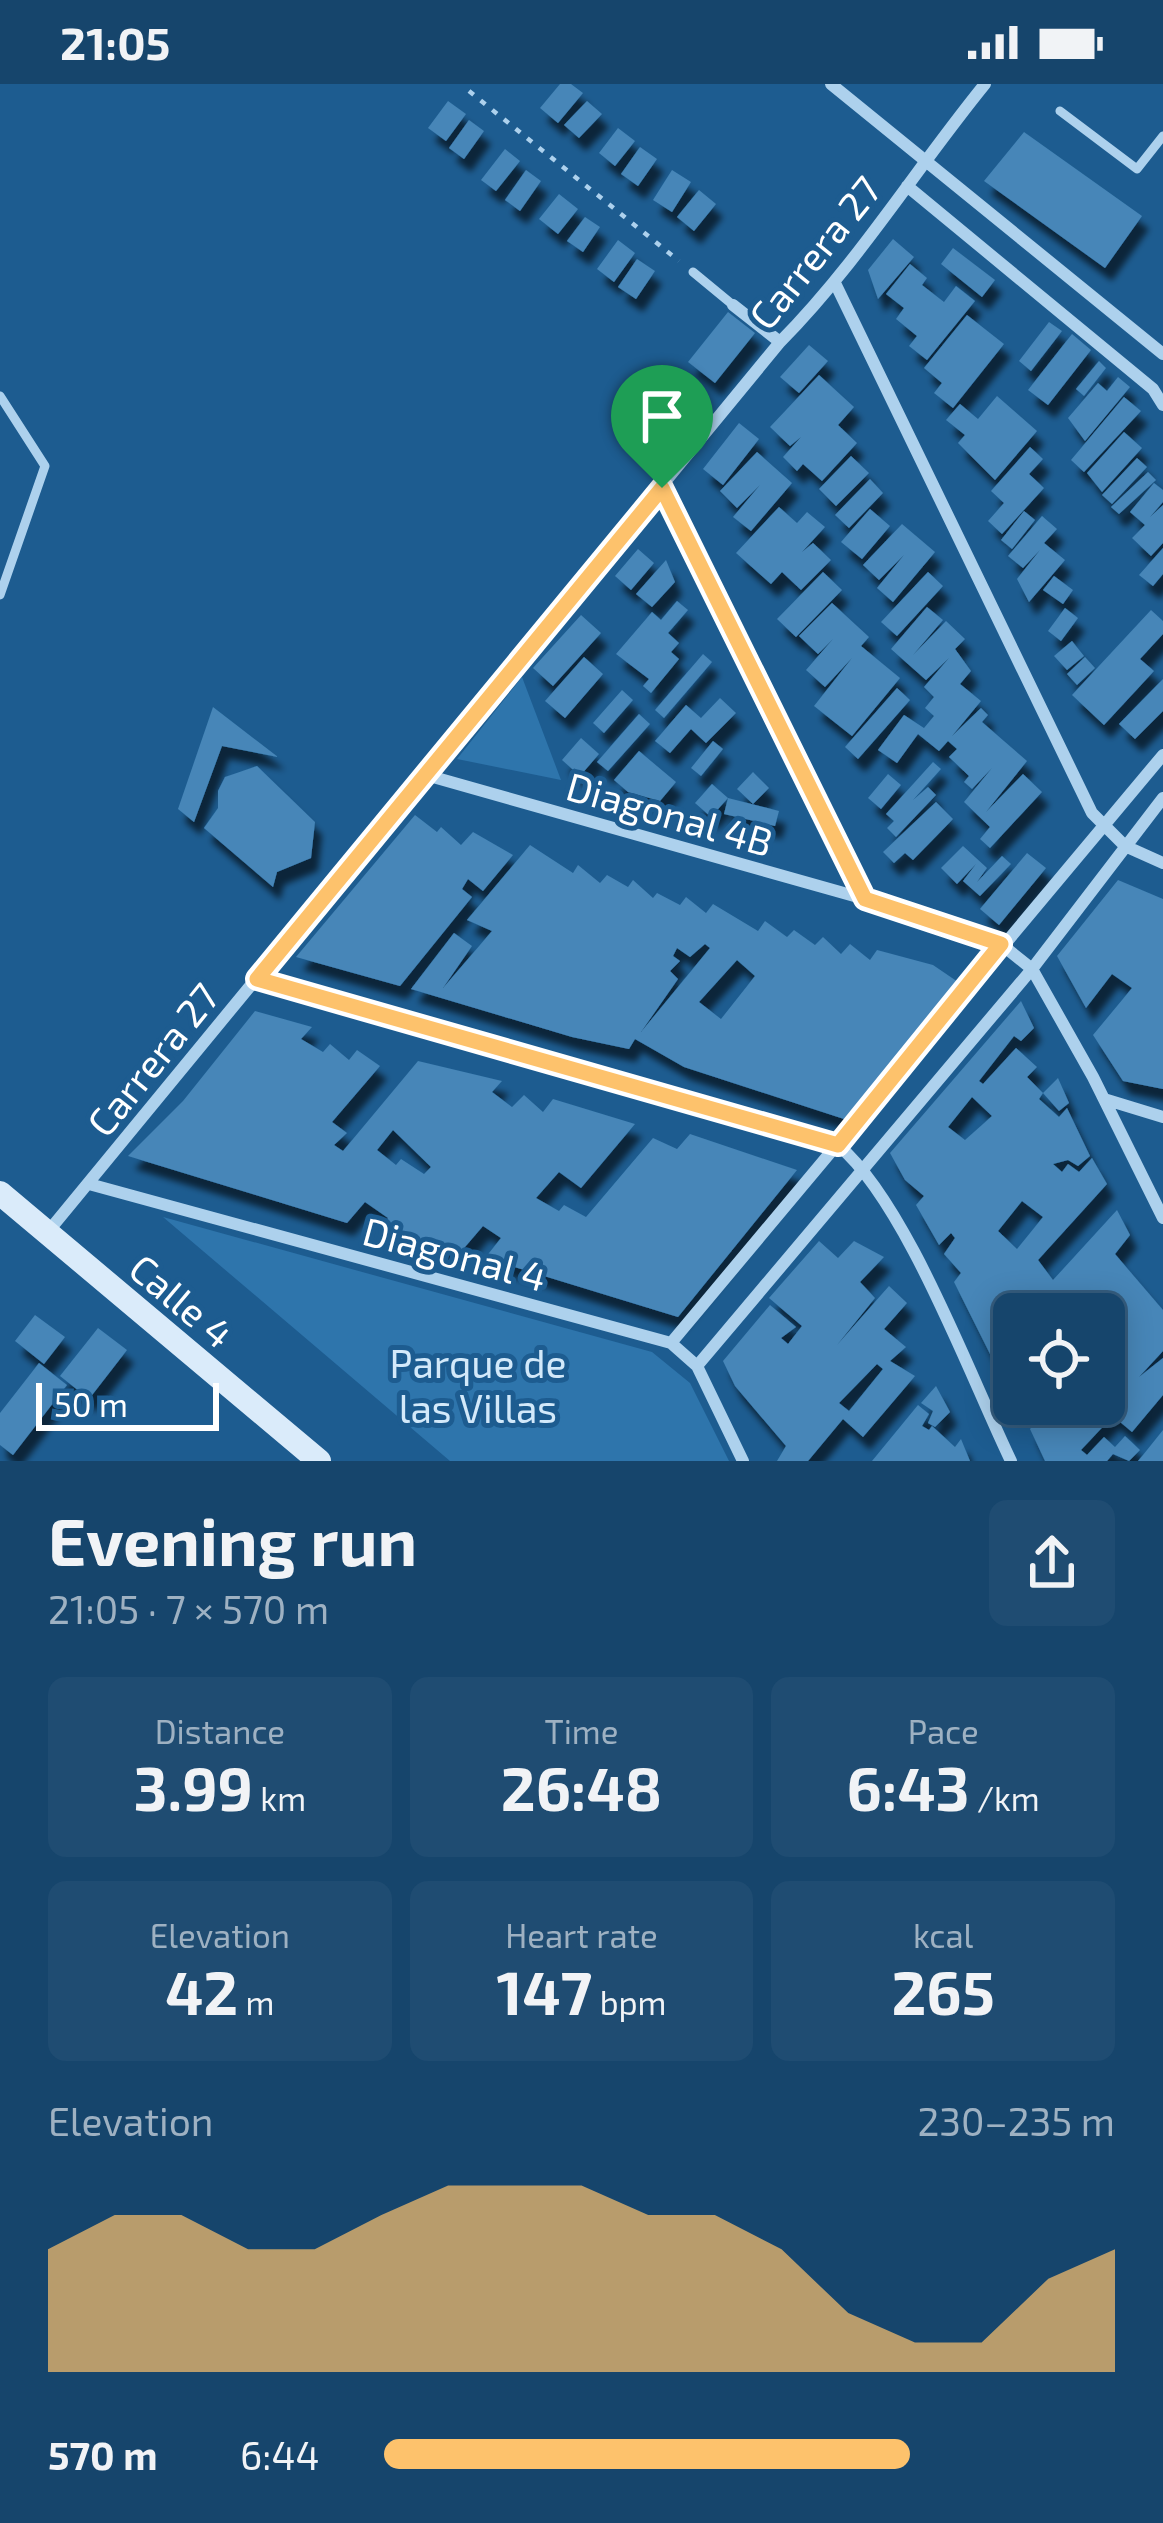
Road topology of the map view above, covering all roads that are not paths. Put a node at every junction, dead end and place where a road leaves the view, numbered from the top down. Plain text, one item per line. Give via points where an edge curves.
1 (831, 84) edge
2 (985, 84) edge
3 (1060, 111) dead end
4 (1163, 136) edge
5 (923, 160) junction
6 (908, 186) junction
7 (693, 272) road end
8 (836, 285) junction
9 (733, 304) joint
10 (780, 342) junction
11 (1163, 354) edge
12 (0, 396) edge
13 (1160, 397) edge
14 (662, 488) junction
15 (0, 595) edge
16 (1163, 755) edge
17 (426, 775) junction
18 (1163, 798) edge
19 (1103, 828) junction
20 (1125, 846) junction
21 (1163, 863) edge
22 (865, 899) junction
23 (1001, 944) junction
24 (1032, 969) junction
25 (257, 979) junction
26 (1104, 1099) junction
27 (1163, 1117) edge
28 (838, 1145) junction
29 (864, 1167) junction
30 (89, 1184) junction
31 (0, 1193) edge
32 (1163, 1218) edge
33 (46, 1234) junction
34 (671, 1343) junction
35 (697, 1366) junction
36 (319, 1461) edge
37 (743, 1461) edge
38 (1011, 1461) edge

1 - 5 street
2 - 5 street, Carrera 27
3 - 4 lane via 1137,169
5 - 6 street, Carrera 27
5 - 11 street
6 - 8 street, Carrera 27
6 - 13 street
7 - 9 lane
8 - 10 street, Carrera 27
8 - 19 street
9 - 10 street
10 - 14 street, Carrera 27
12 - 15 lane via 45,466
14 - 17 street, Carrera 27
14 - 22 street
16 - 19 street
17 - 22 street, Diagonal 4B
17 - 25 street, Carrera 27
18 - 20 street
19 - 20 street
19 - 23 street
20 - 21 street
20 - 24 street
22 - 23 street, Diagonal 4B
23 - 24 street, Diagonal 4B
23 - 28 street
24 - 26 street, Diagonal 4B
24 - 29 street
25 - 28 street
25 - 30 street, Carrera 27
26 - 27 street
26 - 32 street, Diagonal 4B
28 - 29 street
28 - 34 street
29 - 35 street
29 - 38 street
30 - 33 street, Carrera 27
30 - 34 street, Diagonal 4
31 - 33 main road, Calle 4
33 - 36 main road, Calle 4
34 - 35 street, Diagonal 4
35 - 37 street, Diagonal 4

